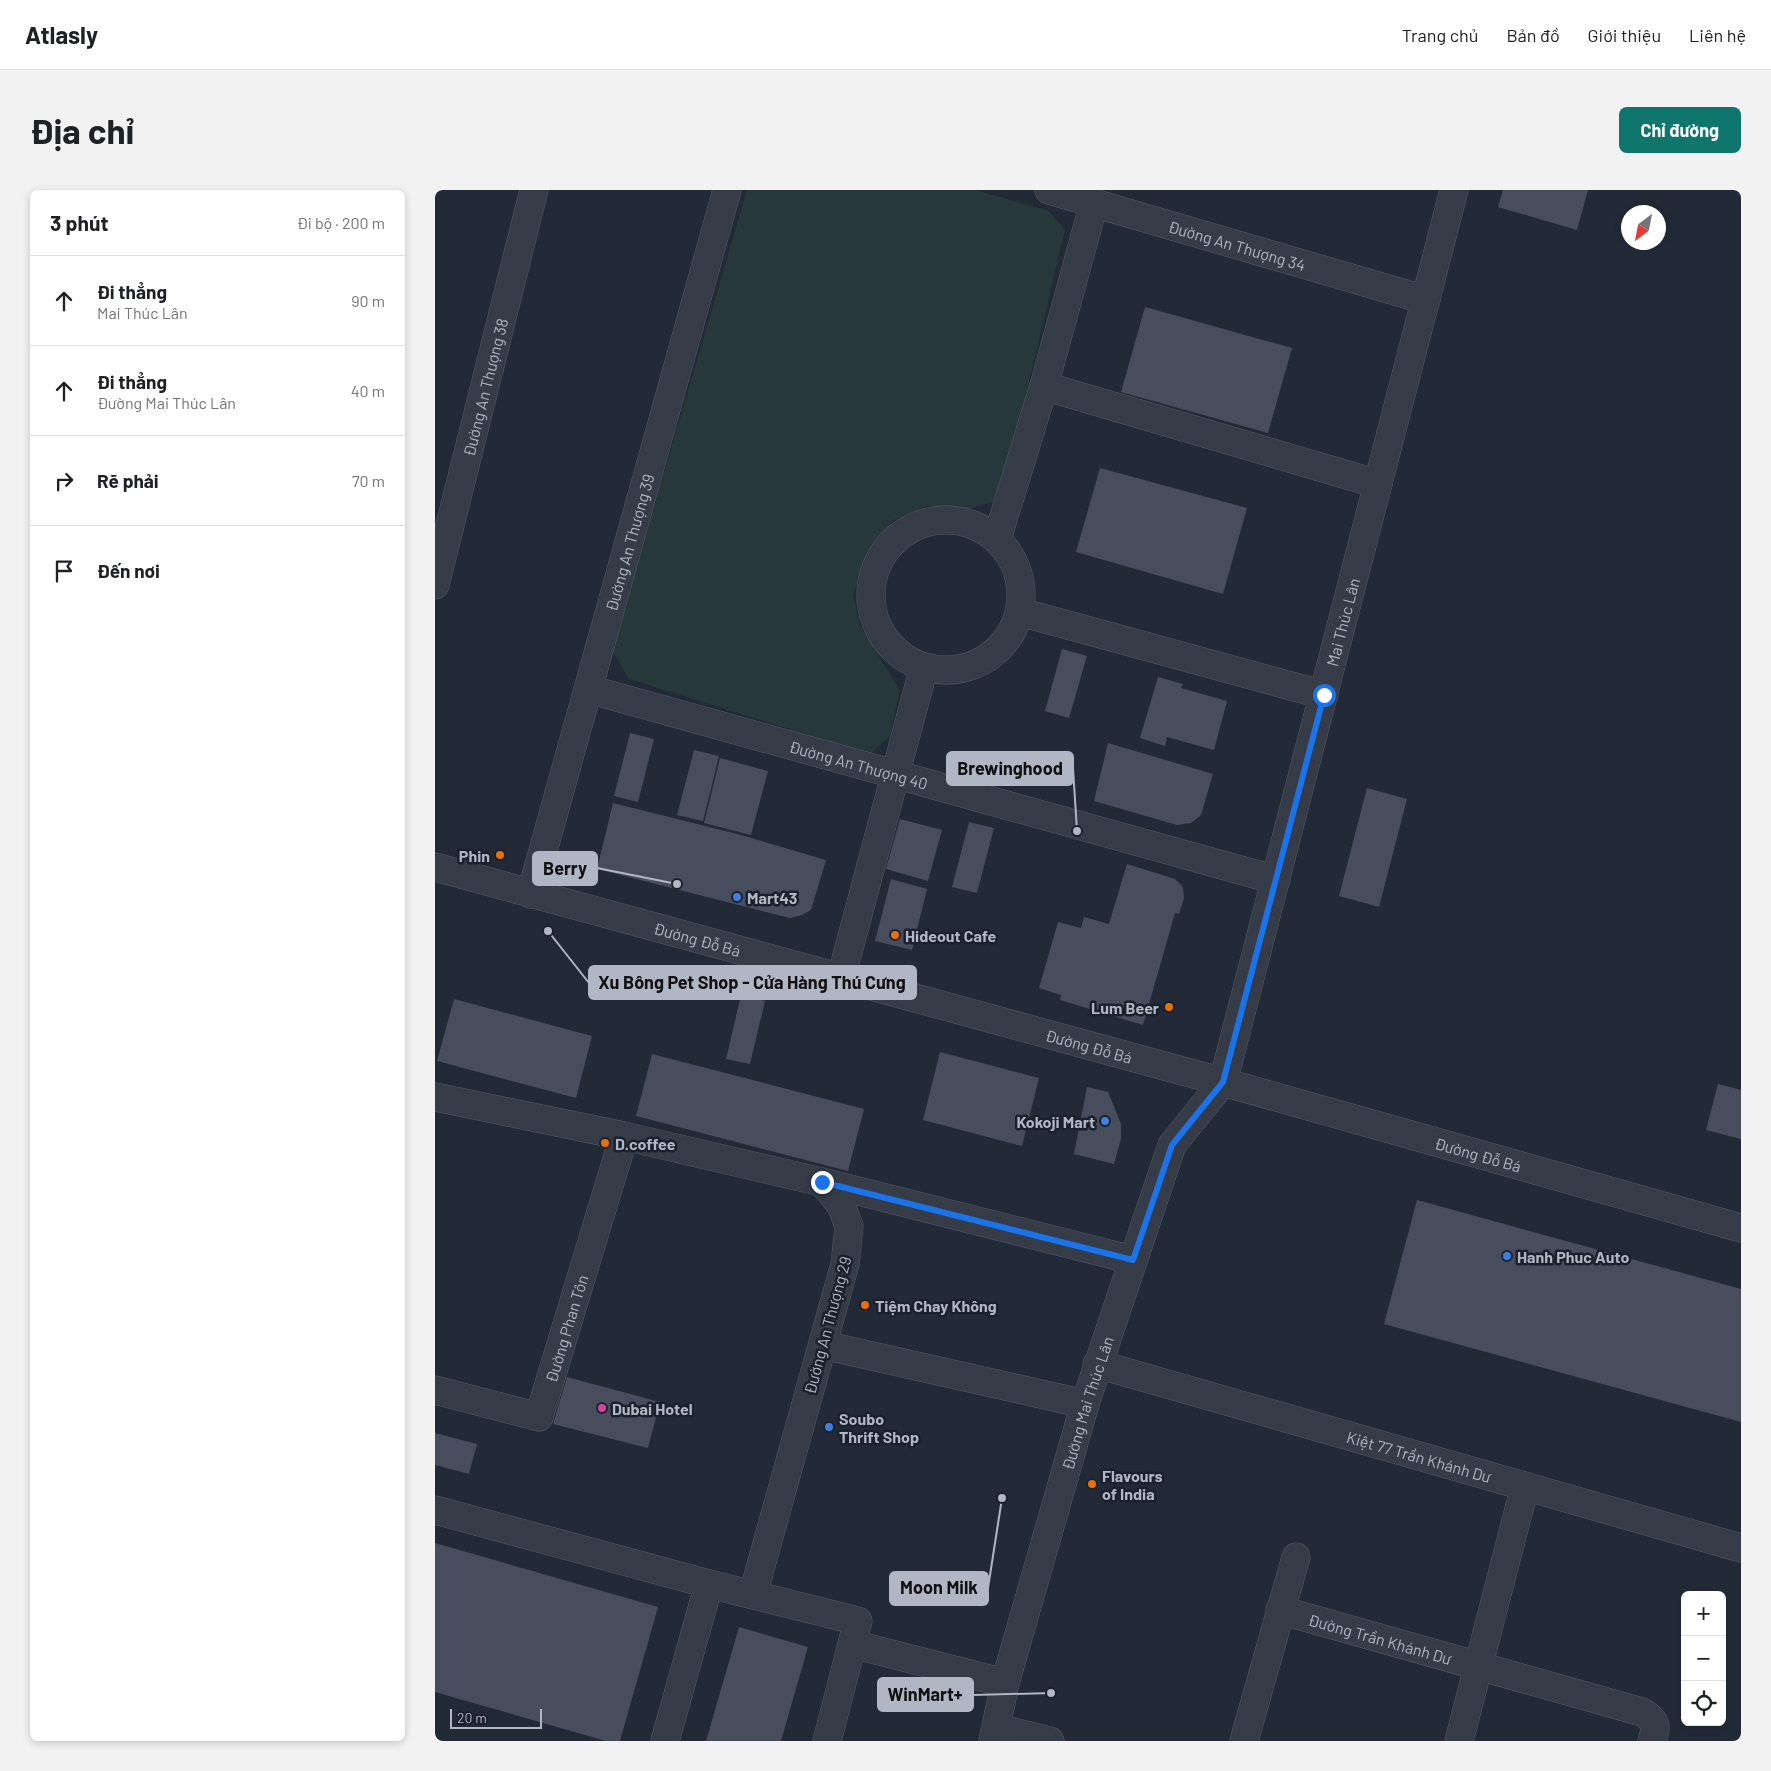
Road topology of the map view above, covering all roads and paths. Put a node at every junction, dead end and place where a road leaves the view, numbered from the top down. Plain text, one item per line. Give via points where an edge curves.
1 (534, 190) edge
2 (727, 190) edge
3 (1049, 190) edge
4 (1454, 190) edge
5 (1094, 203) junction
6 (1426, 300) junction
7 (1045, 386) junction
8 (1378, 484) junction
9 (997, 539) junction
10 (435, 585) edge
11 (1020, 612) junction
12 (924, 667) junction
13 (588, 689) junction
14 (1324, 695) junction
15 (895, 774) junction
16 (435, 867) edge
17 (1276, 880) junction
18 (531, 894) junction
19 (841, 978) junction
20 (1223, 1082) junction
21 (435, 1097) edge
22 (624, 1136) junction
23 (822, 1182) junction
24 (1741, 1228) edge
25 (1133, 1260) junction
26 (823, 1345) junction
27 (1097, 1364) junction
28 (435, 1390) edge
29 (1085, 1404) junction
30 (1525, 1486) junction
31 (435, 1510) edge
32 (1741, 1548) edge
33 (1296, 1557) dead end
34 (709, 1584) junction
35 (753, 1594) junction
36 (1280, 1610) junction
37 (852, 1644) junction
38 (1479, 1666) junction
39 (1005, 1684) junction
40 (1652, 1730) edge
41 (995, 1734) edge
42 (665, 1741) edge
43 (827, 1741) edge
44 (1050, 1741) edge
45 (1244, 1741) edge
46 (1459, 1741) edge

1 - 10 street, Đường An Thượng 38
2 - 13 street, Đường An Thượng 39
3 - 5 street, Đường An Thượng 34
4 - 6 street, Mai Thúc Lân
5 - 6 street, Đường An Thượng 34
5 - 7 street
6 - 8 street, Mai Thúc Lân
7 - 8 street
7 - 9 street
8 - 14 street, Mai Thúc Lân
9 - 11 street via 1018,572
9 - 12 street via 976,525 952,520 927,521 905,531 886,547 874,568 870,593 873,616 884,638 902,656
11 - 12 street via 1011,635 994,654 972,666 948,671
11 - 14 street
12 - 15 street
13 - 15 street, Đường An Thượng 40
13 - 18 street, Đường An Thượng 39
14 - 17 street, Mai Thúc Lân
15 - 17 street, Đường An Thượng 40
15 - 19 street
16 - 18 street, Đường Đỗ Bá
17 - 20 street, Mai Thúc Lân
18 - 19 street, Đường Đỗ Bá
19 - 20 street, Đường Đỗ Bá
20 - 24 street, Đường Đỗ Bá
20 - 25 street, Đường Mai Thúc Lân via 1172,1145
21 - 22 street
22 - 23 street
22 - 28 street, Đường Phan Tôn via 539,1417
23 - 25 street
23 - 26 street, Đường An Thượng 29 via 841,1205 849,1226 845,1264
25 - 27 street, Đường Mai Thúc Lân
26 - 29 street
26 - 35 street, Đường An Thượng 29
27 - 29 street, Đường Mai Thúc Lân
27 - 30 street, Kiệt 77 Trần Khánh Dư
29 - 39 street, Đường Mai Thúc Lân
30 - 32 street, Kiệt 77 Trần Khánh Dư
30 - 38 street
31 - 34 street
33 - 36 street
34 - 35 street
34 - 42 street
35 - 37 street via 858,1621
36 - 38 street, Đường Trần Khánh Dư
36 - 45 street
37 - 39 street
37 - 43 street
38 - 40 street, Đường Trần Khánh Dư via 1642,1712
38 - 46 street
39 - 41 street, Đường Mai Thúc Lân
41 - 44 street

